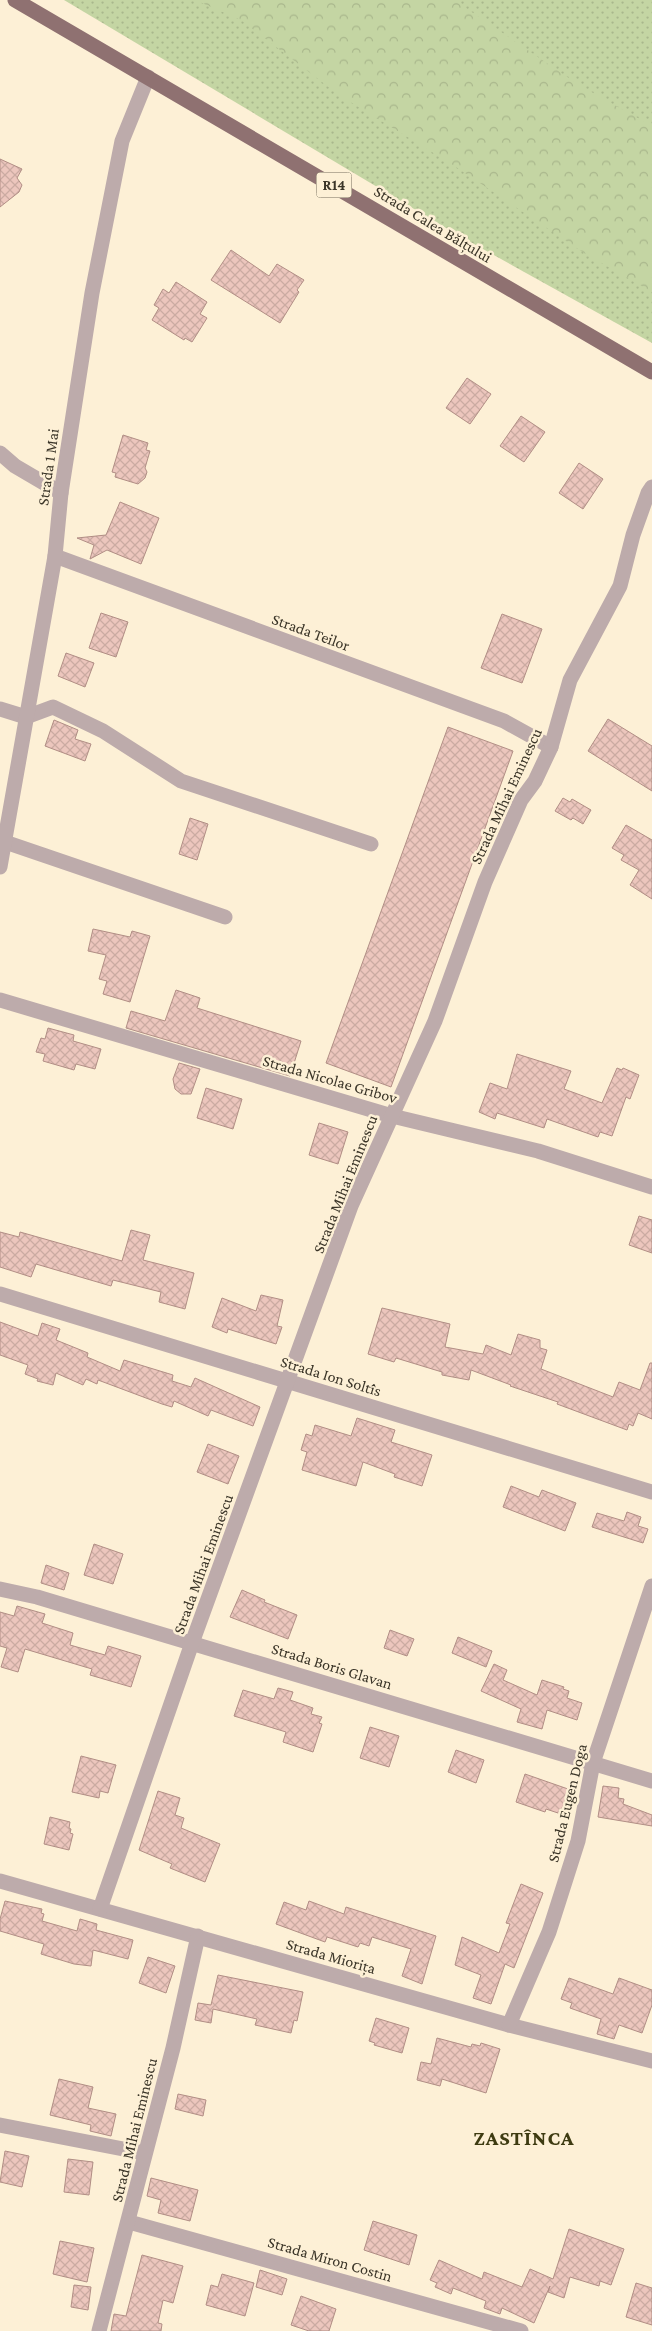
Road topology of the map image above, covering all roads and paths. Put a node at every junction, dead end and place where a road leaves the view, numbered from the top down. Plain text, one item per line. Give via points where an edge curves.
1 (14, 0) edge
2 (148, 77) junction
3 (652, 372) edge
4 (0, 453) edge
5 (652, 487) edge
6 (61, 493) junction
7 (54, 556) junction
8 (0, 709) edge
9 (26, 717) junction
10 (551, 747) junction
11 (5, 842) junction
12 (371, 844) dead end
13 (0, 867) edge
14 (225, 917) dead end
15 (0, 1000) edge
16 (392, 1116) junction
17 (652, 1187) edge
18 (0, 1294) edge
19 (288, 1381) junction
20 (652, 1492) edge
21 (652, 1586) edge
22 (0, 1589) edge
23 (192, 1643) junction
24 (593, 1763) junction
25 (652, 1781) edge
26 (0, 1881) edge
27 (100, 1908) junction
28 (198, 1936) junction
29 (510, 2025) junction
30 (652, 2062) edge
31 (0, 2125) edge
32 (144, 2153) junction
33 (129, 2222) junction
34 (99, 2331) edge
35 (522, 2331) edge

1 - 2 main road, Strada Calea Bălțului / R14
2 - 3 main road, Strada Calea Bălțului / R14
2 - 6 street, Strada 1 Mai via 122,141 92,293
4 - 6 street
5 - 10 street, Strada Mihai Eminescu via 633,535 620,586 570,680
6 - 7 street, Strada 1 Mai
7 - 9 street, Strada 1 Mai
7 - 10 street, Strada Teilor via 504,721
8 - 9 street
9 - 11 street, Strada 1 Mai
9 - 12 street via 53,707 103,731 180,781
10 - 16 street, Strada Mihai Eminescu via 521,800 485,882 435,1021
11 - 13 street, Strada 1 Mai
11 - 14 street
15 - 16 street, Strada Nicolae Gribov
16 - 17 street, Strada Nicolae Gribov via 538,1151
16 - 19 street, Strada Mihai Eminescu via 351,1206
18 - 19 street, Strada Ion Soltîs
19 - 20 street, Strada Ion Soltîs
19 - 23 street, Strada Mihai Eminescu
21 - 24 street, Strada Eugen Doga
22 - 23 street, Strada Boris Glavan
23 - 24 street, Strada Boris Glavan
23 - 27 street, Strada Mihai Eminescu
24 - 25 street, Strada Boris Glavan
24 - 29 street, Strada Eugen Doga via 578,1841 549,1932
26 - 27 street, Strada Miorița
27 - 28 street, Strada Miorița
28 - 29 street, Strada Miorița
28 - 32 street, Strada Mihai Eminescu via 173,2048
29 - 30 street, Strada Miorița
31 - 32 street
32 - 33 street, Strada Mihai Eminescu
33 - 34 street, Strada Mihai Eminescu
33 - 35 street, Strada Miron Costin

